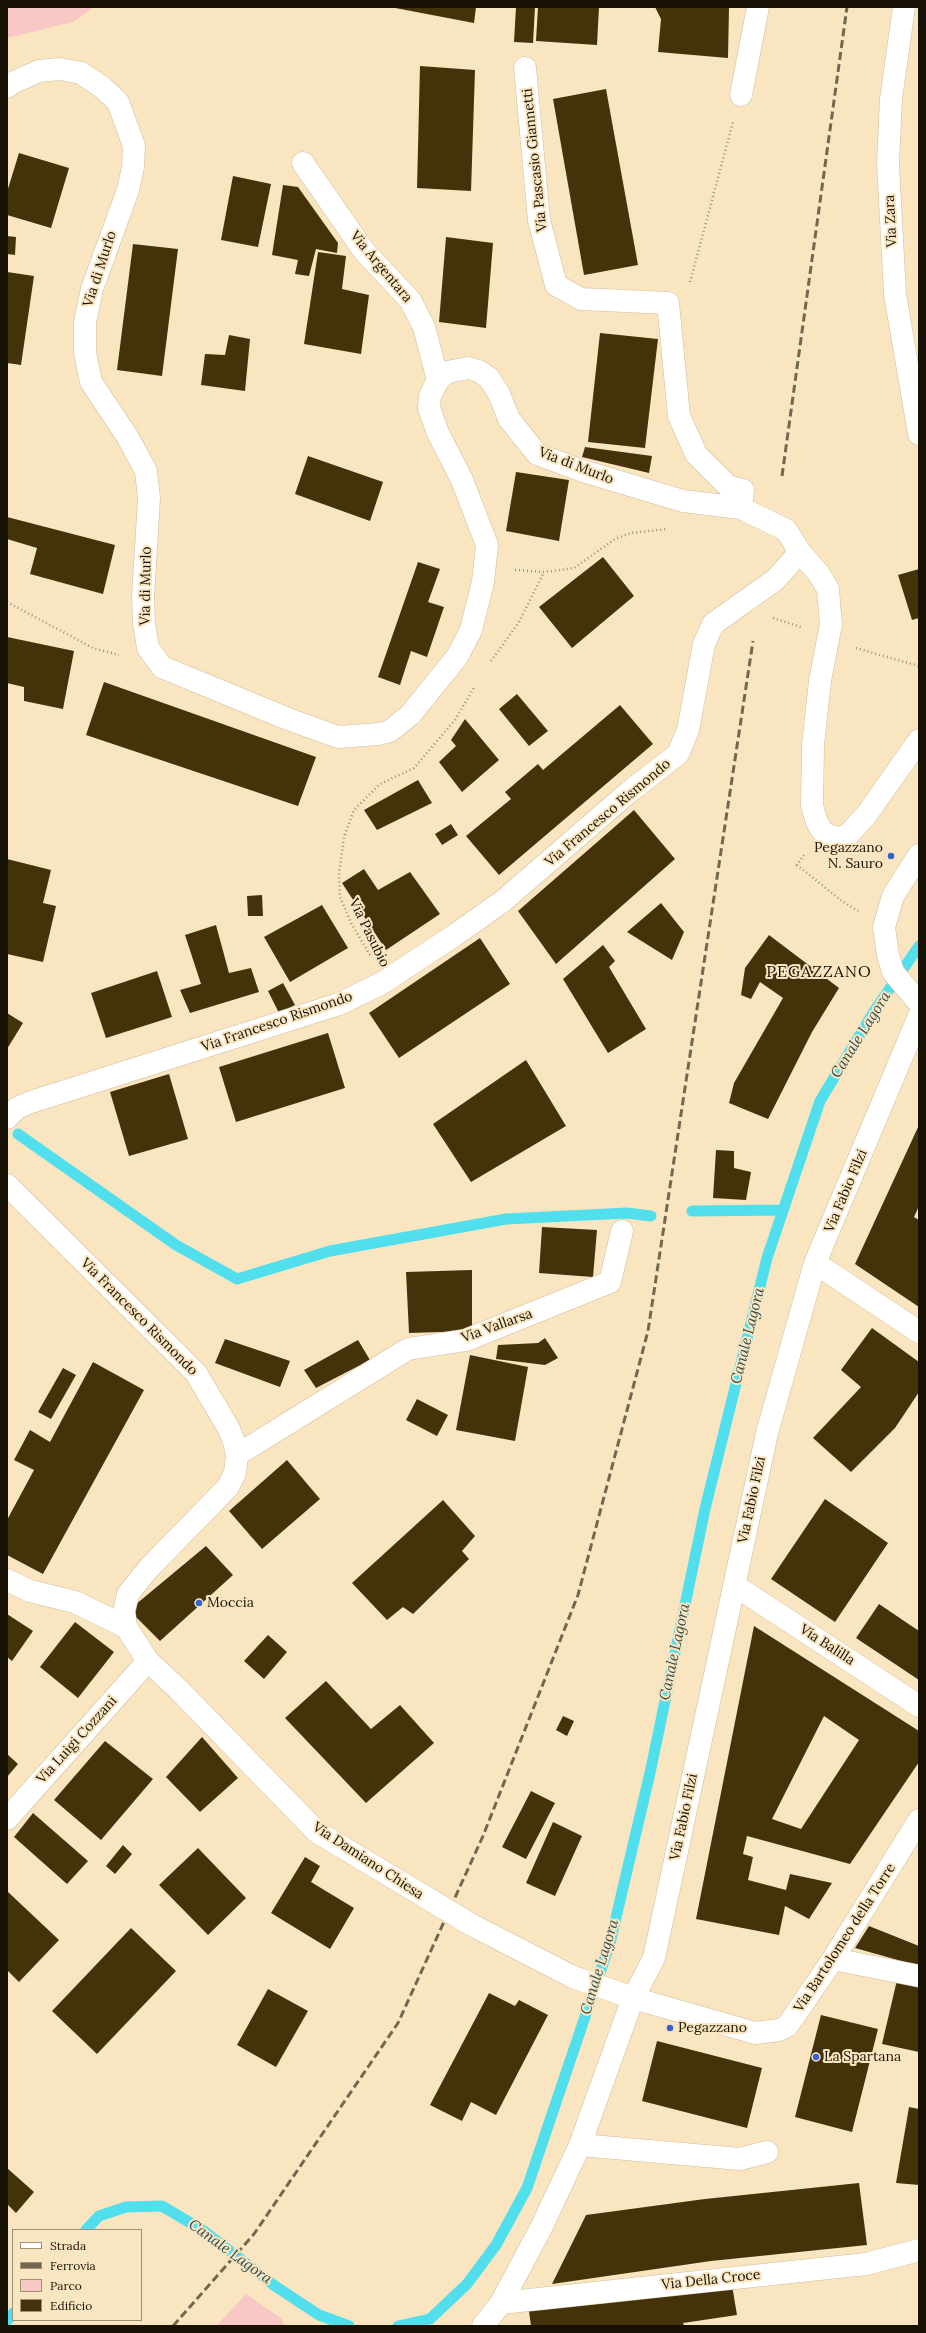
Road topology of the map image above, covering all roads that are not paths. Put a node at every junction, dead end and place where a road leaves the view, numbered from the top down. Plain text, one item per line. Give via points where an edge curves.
1 (758, 7) edge
2 (904, 7) edge
3 (525, 68) dead end
4 (7, 88) edge
5 (741, 95) road end
6 (303, 163) dead end
7 (438, 380) junction
8 (919, 434) edge
9 (741, 508) junction
10 (800, 552) junction
11 (919, 740) edge
12 (919, 855) edge
13 (919, 1003) edge
14 (919, 1016) edge
15 (7, 1118) edge
16 (7, 1185) edge
17 (622, 1231) dead end
18 (815, 1263) junction
19 (919, 1332) edge
20 (237, 1455) junction
21 (7, 1580) edge
22 (734, 1585) junction
23 (126, 1627) junction
24 (148, 1661) junction
25 (919, 1706) edge
26 (7, 1819) edge
27 (919, 1820) edge
28 (833, 1959) junction
29 (919, 1976) edge
30 (633, 1998) junction
31 (755, 2033) joint
32 (580, 2145) junction
33 (767, 2152) dead end
34 (919, 2250) edge
35 (501, 2303) junction
36 (483, 2326) edge

1 - 5 street
2 - 8 street, Via Zara via 891,99 888,164 894,294
3 - 9 street, Via Pascasio Giannetti via 539,220 556,285 581,300 668,304 679,416 696,454 729,487 743,490
4 - 7 street, Via di Murlo via 12,83 39,71 60,69 81,73 118,102 134,146 128,190 92,289 85,322 85,353 91,382 127,436 146,471 150,498 143,597 144,623 148,648 162,667 338,737 390,731 410,715 457,657 471,630 478,605 487,545 462,480 438,433 429,408 430,396
6 - 7 street, Via Argentara via 364,251 410,300 424,327
7 - 9 street, Via di Murlo via 448,372 468,368 479,371 489,378 509,419 537,454 583,471 683,501
9 - 10 street, Via di Murlo via 786,530
10 - 11 street via 828,589 831,624 813,745 812,806 822,831 840,838 848,835 867,814
10 - 15 street, Via Francesco Rismondo via 775,580 713,624 707,635 688,730 678,754 629,792 503,901 382,983 339,1004 31,1102 17,1108
12 - 13 street via 893,896 884,927 893,972
14 - 18 street, Via Fabio Filzi
16 - 20 street, Via Francesco Rismondo via 196,1373 229,1429
17 - 20 street, Via Vallarsa via 610,1282 466,1340 408,1349
18 - 19 street
18 - 22 street, Via Fabio Filzi via 767,1432
20 - 23 street, Via Francesco Rismondo via 235,1473 228,1487 148,1569 128,1594 124,1611
21 - 23 street via 30,1590 75,1602
22 - 25 street, Via Balilla
22 - 30 street, Via Fabio Filzi via 654,1958
23 - 24 street, Via Francesco Rismondo
24 - 26 street, Via Luigi Cozzani
24 - 30 street, Via Damiano Chiesa, bridge via 178,1688 317,1832 470,1924 573,1977
27 - 28 street, Via Bartolomeo della Torre
28 - 29 street
28 - 31 street, Via Bartolomeo della Torre via 787,2026 779,2030
30 - 31 street, Via Damiano Chiesa
30 - 32 street, Via Fabio Filzi
32 - 33 street via 740,2158
32 - 35 street, Via Fabio Filzi via 542,2228
34 - 35 street, Via Della Croce via 866,2264
35 - 36 street

